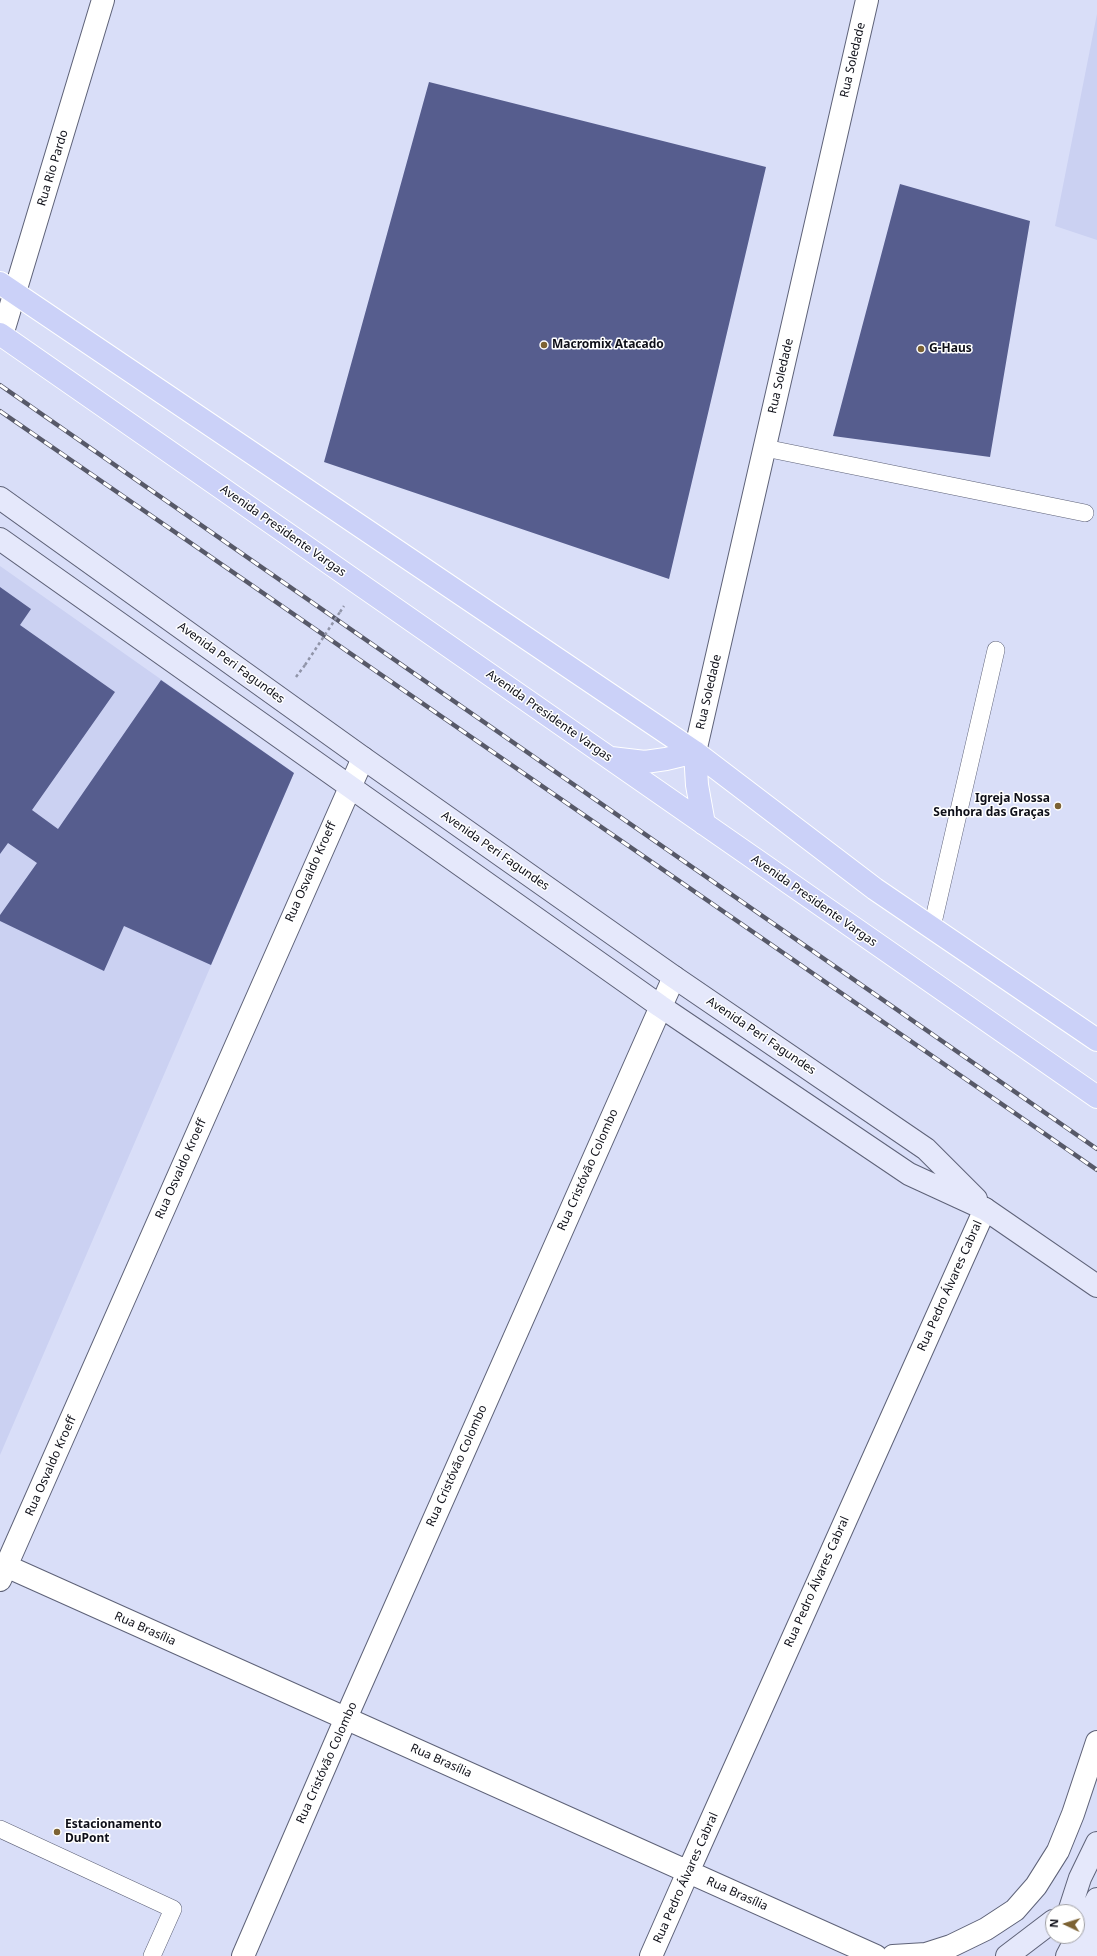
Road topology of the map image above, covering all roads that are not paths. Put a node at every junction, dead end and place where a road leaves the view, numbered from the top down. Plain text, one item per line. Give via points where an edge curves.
1 (103, 0) edge
2 (867, 0) edge
3 (8, 289) edge
4 (1, 335) edge
5 (765, 448) junction
6 (0, 498) edge
7 (1085, 514) dead end
8 (0, 539) edge
9 (996, 650) dead end
10 (695, 752) junction
11 (608, 757) junction
12 (363, 758) junction
13 (349, 787) junction
14 (704, 824) junction
15 (932, 927) junction
16 (674, 977) junction
17 (660, 1006) junction
18 (1097, 1040) edge
19 (1097, 1097) edge
20 (985, 1209) junction
21 (1097, 1286) edge
22 (3, 1573) edge
23 (346, 1718) junction
24 (1097, 1742) edge
25 (0, 1829) edge
26 (1097, 1843) edge
27 (688, 1872) junction
28 (1079, 1904) edge
29 (1045, 1927) edge
30 (1058, 1944) edge
31 (1070, 1944) edge
32 (1085, 1944) edge
33 (152, 1956) edge
34 (243, 1956) edge
35 (651, 1956) edge
36 (876, 1956) edge
37 (893, 1956) edge
38 (1007, 1956) edge
39 (1054, 1956) edge
40 (1067, 1956) edge
41 (1087, 1956) edge

1 - 3 street, Rua Rio Pardo
2 - 5 street, Rua Soledade
3 - 4 street, Rua Rio Pardo
3 - 10 main road
4 - 11 main road, Avenida Presidente Vargas
5 - 7 lane
5 - 10 street, Rua Soledade
6 - 12 main road, Avenida Peri Fagundes
8 - 13 main road, Avenida Peri Fagundes
9 - 15 lane
10 - 11 main road via 666,760 645,762
10 - 14 main road via 697,785
10 - 15 main road via 875,888
11 - 14 main road, Avenida Presidente Vargas
12 - 13 street, Rua Osvaldo Kroeff
12 - 16 main road, Avenida Peri Fagundes
13 - 17 main road, Avenida Peri Fagundes
13 - 22 street, Rua Osvaldo Kroeff
14 - 19 main road, Avenida Presidente Vargas
15 - 18 main road
16 - 17 street, Rua Cristóvão Colombo
16 - 20 main road, Avenida Peri Fagundes via 926,1149
17 - 20 main road, Avenida Peri Fagundes via 909,1174
17 - 23 street, Rua Cristóvão Colombo
20 - 21 main road, Avenida Peri Fagundes
20 - 27 street, Rua Pedro Álvares Cabral
22 - 23 street, Rua Brasília
23 - 27 street, Rua Brasília
23 - 34 street, Rua Cristóvão Colombo
24 - 37 street via 1058,1851 1036,1886 1015,1910 986,1929 950,1946 926,1954
25 - 33 lane via 174,1909
26 - 28 main road via 1080,1878
27 - 35 street, Rua Pedro Álvares Cabral
27 - 36 street, Rua Brasília
29 - 38 main road
30 - 39 main road
31 - 40 main road
32 - 41 main road

